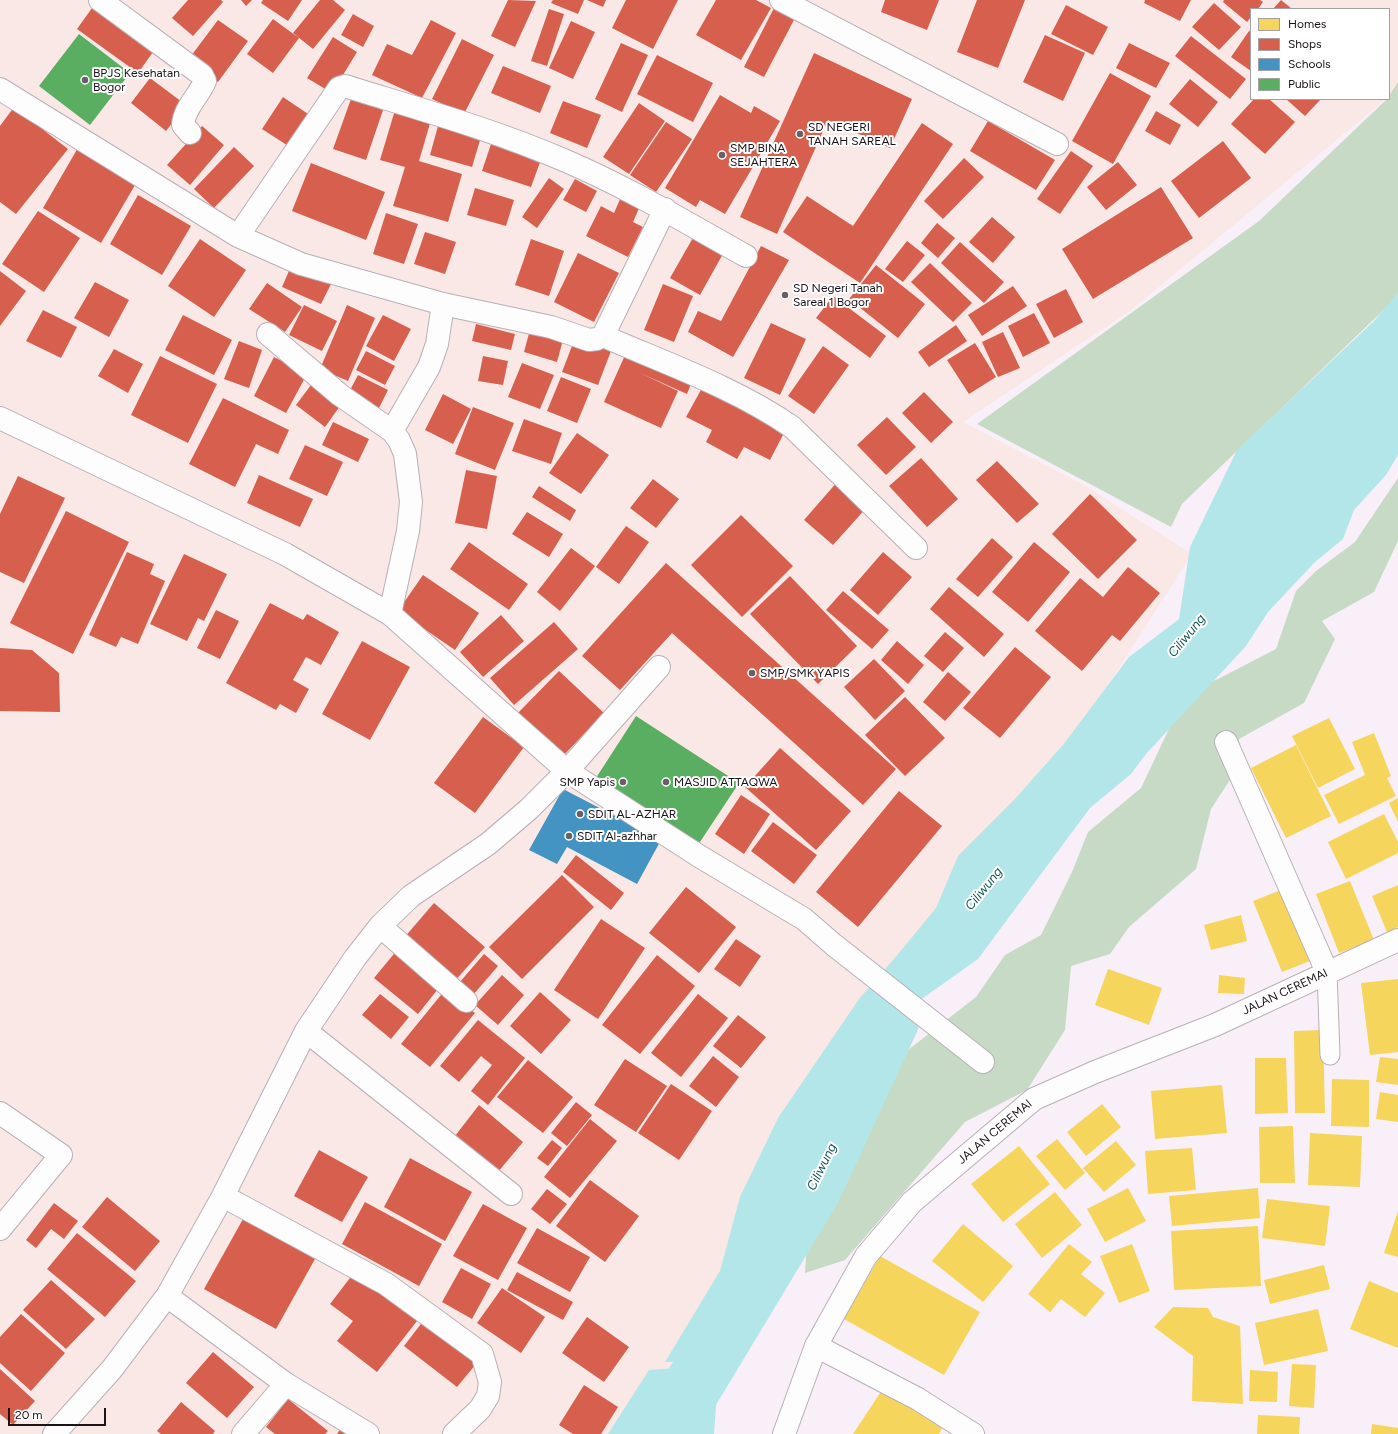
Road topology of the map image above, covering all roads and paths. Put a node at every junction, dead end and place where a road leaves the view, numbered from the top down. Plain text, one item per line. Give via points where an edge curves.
1 (100, 0) edge
2 (781, 0) edge
3 (0, 89) edge
4 (190, 133) dead end
5 (1057, 144) dead end
6 (665, 209) junction
7 (238, 236) junction
8 (746, 256) dead end
9 (443, 304) junction
10 (268, 334) dead end
11 (603, 336) junction
12 (0, 418) edge
13 (392, 432) junction
14 (916, 548) dead end
15 (390, 614) junction
16 (659, 667) dead end
17 (1226, 742) dead end
18 (567, 771) junction
19 (380, 926) junction
20 (1398, 940) edge
21 (1326, 972) junction
22 (466, 1001) dead end
23 (306, 1031) junction
24 (1330, 1055) dead end
25 (983, 1062) dead end
26 (0, 1113) edge
27 (511, 1194) dead end
28 (223, 1196) junction
29 (0, 1229) edge
30 (167, 1296) junction
31 (816, 1346) junction
32 (286, 1384) junction
33 (71, 1424) edge
34 (54, 1434) edge
35 (243, 1434) edge
36 (368, 1434) edge
37 (454, 1434) edge
38 (784, 1434) edge
39 (972, 1434) edge

1 - 4 street via 202,75 205,81 202,88 183,118 183,125
2 - 5 street
3 - 7 street
6 - 7 street via 566,161 478,127 345,86 339,88
6 - 8 street
6 - 11 street
7 - 9 street via 301,264
9 - 11 street via 551,327 589,340 597,340
9 - 13 street via 437,344 429,366
10 - 13 street via 340,395
11 - 14 street via 698,377 770,412 792,427
12 - 15 street via 285,554
13 - 15 street via 405,454 411,502 408,531
15 - 18 street
16 - 18 street
17 - 21 street
18 - 19 street via 529,809 488,844 411,896
18 - 25 street via 699,856 804,919
19 - 22 street
19 - 23 street
20 - 21 street, JALAN CEREMAI
21 - 24 lane
21 - 31 street, JALAN CEREMAI via 1215,1025 1034,1099 912,1202 866,1256
23 - 27 street
23 - 28 street
26 - 29 street via 61,1155
28 - 30 street
28 - 37 street via 386,1284 482,1354 490,1382 488,1396 480,1409
30 - 32 street
30 - 33 street
31 - 38 street, JALAN CEREMAI
31 - 39 street via 918,1399
32 - 35 street
32 - 36 street
33 - 34 street

